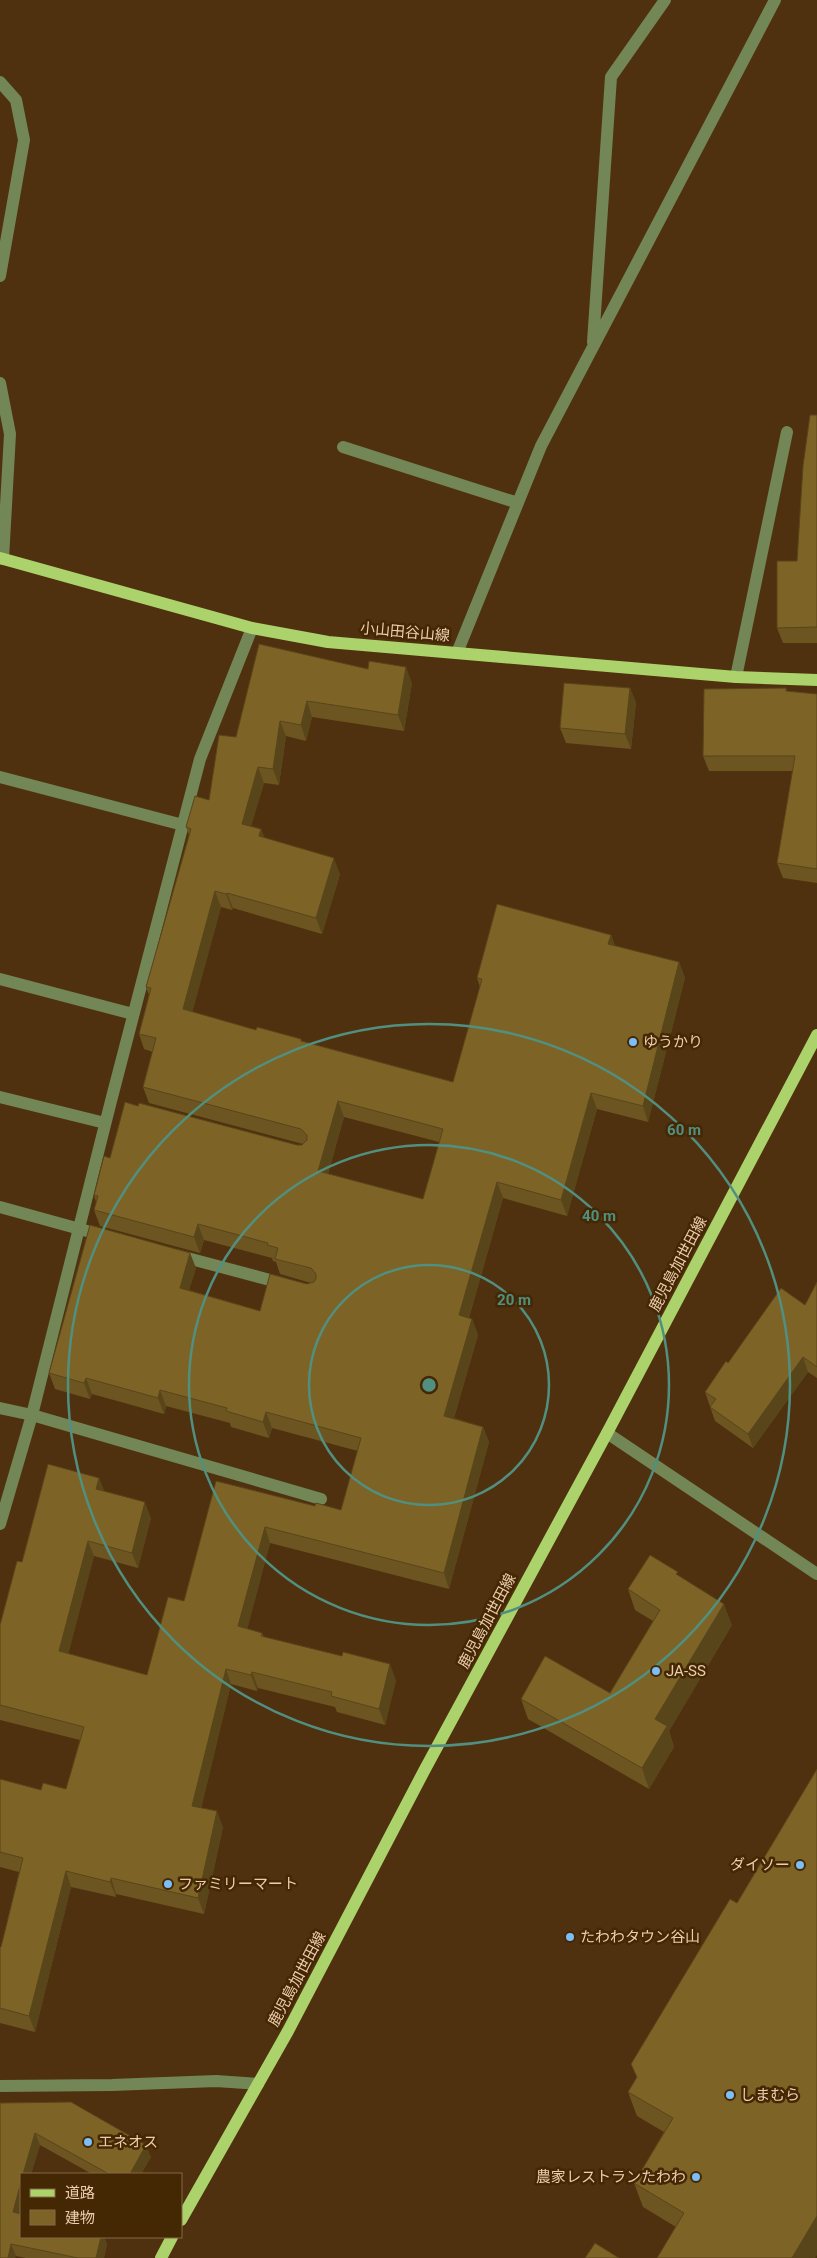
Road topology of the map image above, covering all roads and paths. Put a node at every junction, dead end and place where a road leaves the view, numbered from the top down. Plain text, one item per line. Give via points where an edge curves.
1 (665, 0) edge
2 (775, 0) edge
3 (0, 82) edge
4 (0, 276) edge
5 (593, 347) junction
6 (0, 383) edge
7 (788, 432) dead end
8 (344, 447) dead end
9 (518, 503) junction
10 (2, 558) edge
11 (252, 628) junction
12 (457, 652) junction
13 (736, 677) junction
14 (817, 680) edge
15 (0, 777) edge
16 (183, 825) junction
17 (0, 980) edge
18 (134, 1014) junction
19 (817, 1035) edge
20 (0, 1096) edge
21 (105, 1123) junction
22 (0, 1207) edge
23 (78, 1228) junction
24 (97, 1233) edge
25 (163, 1251) edge
26 (295, 1286) edge
27 (0, 1408) edge
28 (32, 1415) junction
29 (607, 1433) junction
30 (321, 1499) dead end
31 (0, 1524) edge
32 (817, 1574) edge
33 (258, 2084) junction
34 (0, 2086) edge
35 (182, 2218) edge
36 (171, 2238) edge
37 (161, 2258) edge

1 - 5 street via 611,77
2 - 5 street
3 - 4 street via 16,100 24,140
5 - 9 street via 541,446
6 - 10 street via 10,434
7 - 13 street
8 - 9 street
9 - 12 street
10 - 11 main road, 小山田谷山線
11 - 12 main road, 小山田谷山線 via 328,642
11 - 16 street via 200,759
12 - 13 main road, 小山田谷山線
13 - 14 main road, 小山田谷山線
15 - 16 street
16 - 18 street
17 - 18 street
18 - 21 street via 115,1102
19 - 29 main road, 鹿児島加世田線
20 - 21 street
21 - 23 street
22 - 23 street
23 - 24 street
23 - 28 street
25 - 26 street
27 - 28 street
28 - 30 street
28 - 31 street
29 - 32 street
29 - 33 main road, 鹿児島加世田線
33 - 34 street via 216,2081
33 - 35 main road, 鹿児島加世田線
36 - 37 main road

